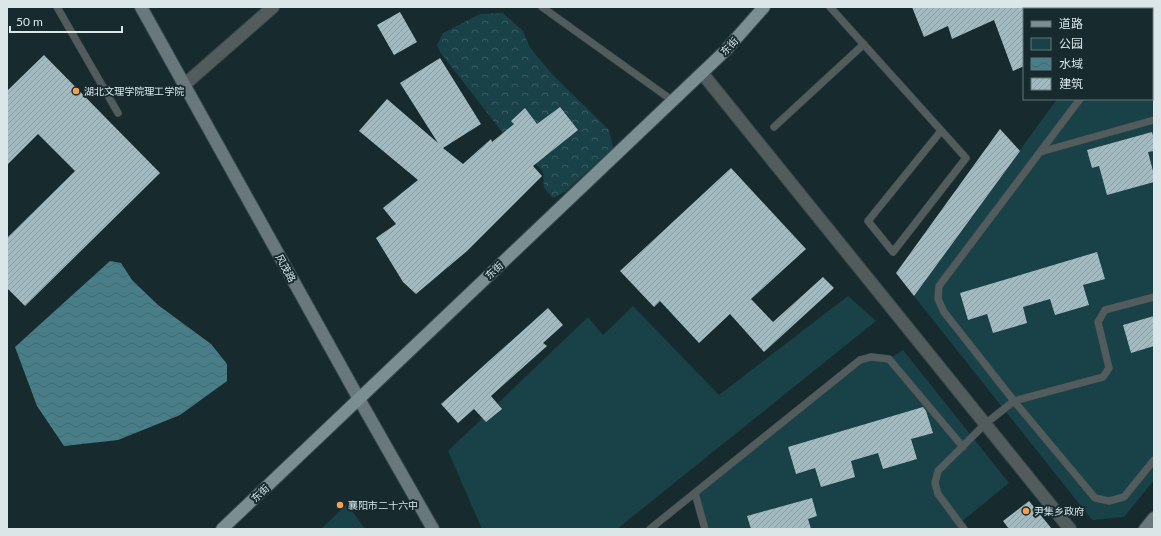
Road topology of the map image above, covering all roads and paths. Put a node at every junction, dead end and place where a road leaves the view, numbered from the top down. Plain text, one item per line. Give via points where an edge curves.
1 (57, 7) edge
2 (141, 7) edge
3 (273, 7) edge
4 (542, 7) edge
5 (764, 7) edge
6 (830, 7) edge
7 (864, 44) junction
8 (702, 73) junction
9 (184, 85) junction
10 (1079, 100) edge
11 (672, 101) junction
12 (118, 113) dead end
13 (1154, 120) edge
14 (774, 127) dead end
15 (941, 131) junction
16 (1040, 152) junction
17 (1154, 297) edge
18 (358, 399) junction
19 (1014, 401) junction
20 (985, 424) junction
21 (963, 447) junction
22 (1154, 460) edge
23 (695, 493) junction
24 (1154, 518) edge
25 (222, 529) edge
26 (433, 529) edge
27 (650, 529) edge
28 (706, 529) edge
29 (964, 529) edge
30 (1070, 529) edge
31 (1145, 529) edge

1 - 12 lane
2 - 9 street, 风茂路
3 - 9 street
4 - 11 lane
5 - 8 main road, 东街
6 - 7 lane
7 - 14 lane
7 - 15 lane
8 - 11 main road, 东街
8 - 20 street
9 - 18 street, 风茂路
10 - 16 lane
11 - 18 main road, 东街
13 - 16 lane
15 - 15 lane via 966,158 892,252 868,221
16 - 19 lane via 939,286 938,299 944,312
17 - 19 lane via 1105,310 1098,322 1109,368 1103,377
18 - 25 main road, 东街
18 - 26 street, 风茂路
19 - 20 lane
19 - 22 lane via 1095,498 1109,501 1124,497
20 - 21 lane
20 - 30 street
21 - 23 lane via 889,359 871,357 860,360
21 - 29 lane via 938,471 935,484 938,494
23 - 27 lane
23 - 28 lane
24 - 31 street

